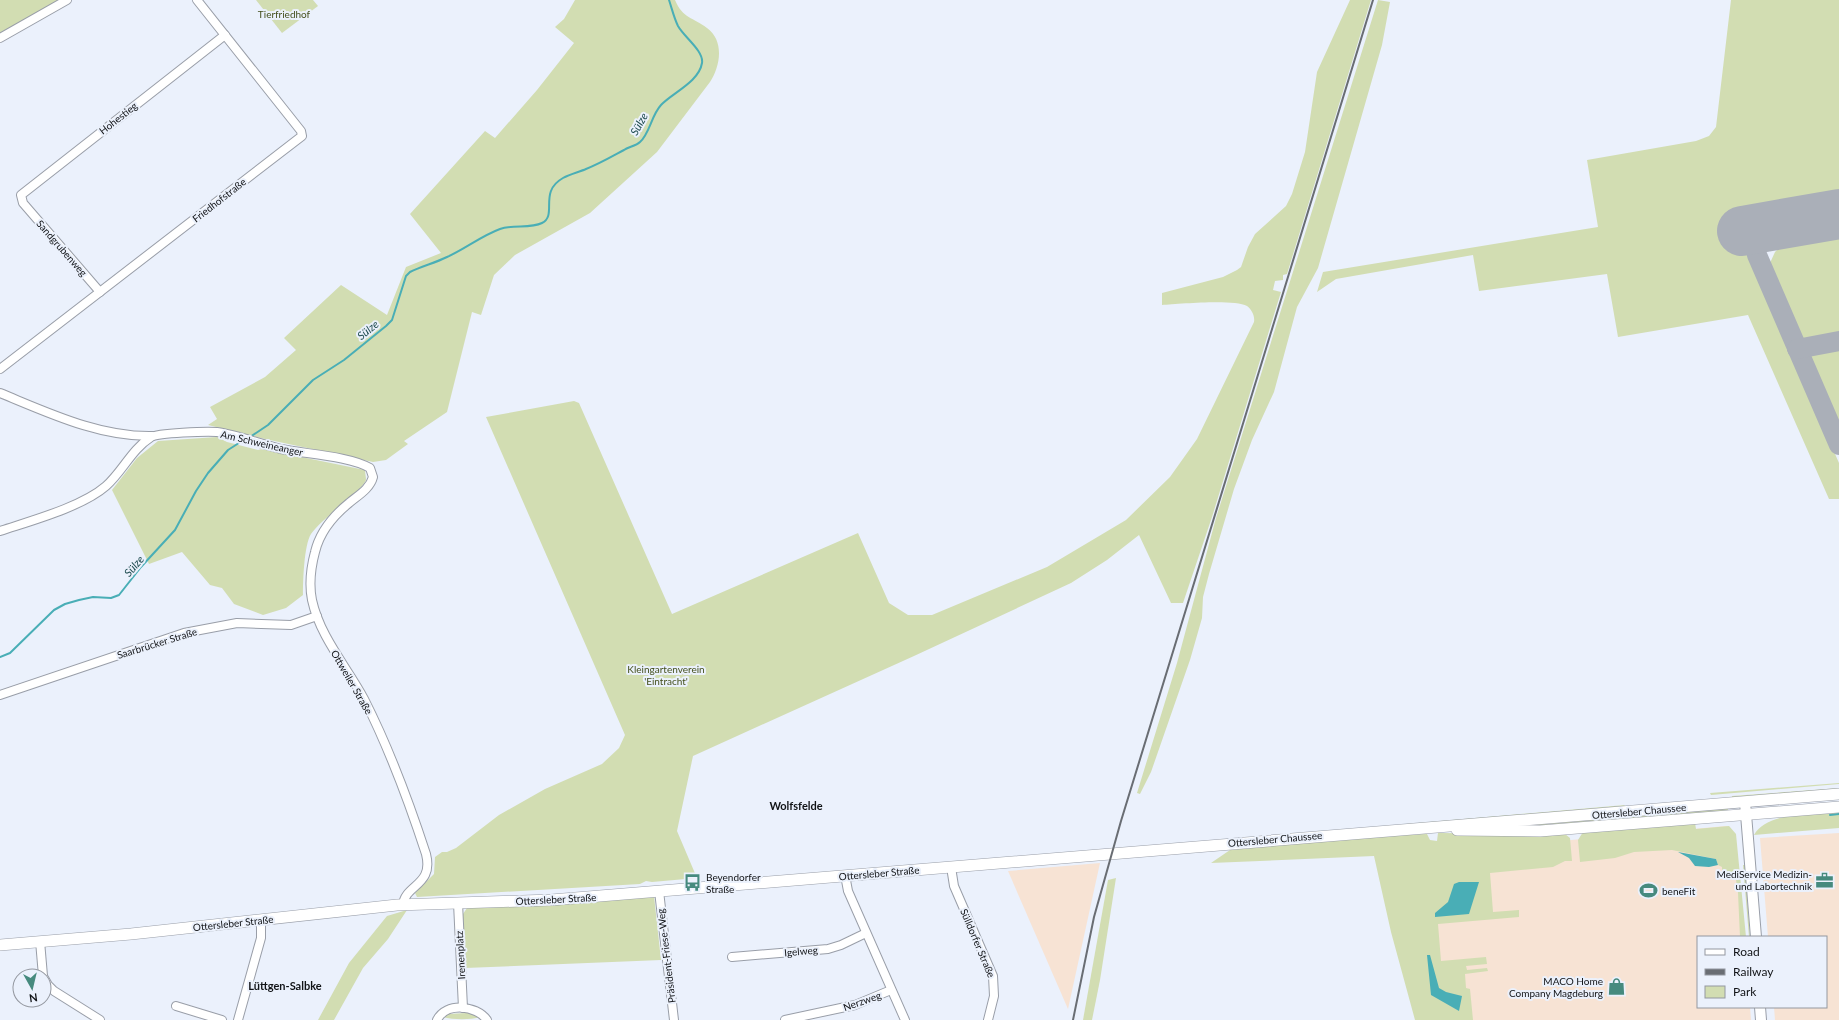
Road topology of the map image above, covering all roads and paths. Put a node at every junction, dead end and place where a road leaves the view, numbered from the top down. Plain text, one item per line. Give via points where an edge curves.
1 (67, 0) edge
2 (197, 0) edge
3 (225, 35) junction
4 (0, 38) edge
5 (23, 204) joint
6 (100, 292) junction
7 (0, 369) edge
8 (0, 393) edge
9 (152, 436) junction
10 (370, 468) joint
11 (0, 531) edge
12 (317, 616) junction
13 (0, 695) edge
14 (1839, 794) edge
15 (1745, 802) junction
16 (1839, 807) edge
17 (1746, 814) junction
18 (1439, 828) junction
19 (1112, 853) joint
20 (951, 867) junction
21 (845, 875) junction
22 (754, 883) junction
23 (733, 885) junction
24 (698, 888) junction
25 (683, 889) junction
26 (659, 891) junction
27 (458, 903) junction
28 (403, 905) junction
29 (261, 920) junction
30 (866, 933) junction
31 (1756, 936) edge
32 (40, 941) junction
33 (0, 945) edge
34 (732, 957) dead end
35 (43, 968) edge
36 (52, 989) edge
37 (891, 990) junction
38 (176, 1006) dead end
39 (463, 1008) junction
40 (1760, 1008) edge
41 (485, 1018) edge
42 (100, 1020) edge
43 (222, 1020) edge
44 (238, 1020) edge
45 (437, 1020) edge
46 (674, 1020) edge
47 (785, 1020) edge
48 (905, 1020) edge
49 (988, 1020) edge
50 (1761, 1020) edge

1 - 4 street
2 - 3 street, Friedhofstraße
3 - 5 street, Hohestieg via 23,192 20,198
3 - 6 street, Friedhofstraße via 301,131 301,136
5 - 6 street, Sandgrubenweg
6 - 7 street, Friedhofstraße
8 - 9 street, Am Schweineanger via 90,427 123,434
9 - 10 street, Am Schweineanger via 221,433 260,444 358,463
9 - 11 street via 111,481 94,494 67,507
10 - 12 street, Ottweiler Straße via 373,475 371,484 332,519 317,544 311,585
12 - 13 street, Saarbrücker Straße via 291,624 237,623 184,634
12 - 28 street, Ottweiler Straße via 370,713 394,766 426,854 426,874 406,897
14 - 15 main road, Ottersleber Chaussee
15 - 17 street
15 - 18 main road, Ottersleber Chaussee via 1462,824
16 - 17 main road, Ottersleber Chaussee
17 - 18 main road, Ottersleber Chaussee via 1534,832
17 - 31 street
18 - 19 main road, Ottersleber Chaussee via 1359,832
19 - 20 main road, Ottersleber Straße
20 - 21 main road, Ottersleber Straße
20 - 49 street, Sülldorfer Straße via 954,886 993,976 994,996
21 - 22 main road, Ottersleber Straße
21 - 30 street
22 - 23 main road, Ottersleber Straße
22 - 24 street via 735,890 717,892
23 - 24 main road, Ottersleber Straße
23 - 25 street via 718,882 700,883
24 - 25 main road, Ottersleber Straße
25 - 26 main road, Ottersleber Straße
26 - 27 main road, Ottersleber Straße via 551,900
26 - 46 street, Präsident-Friese-Weg
27 - 28 main road, Ottersleber Straße
27 - 39 street, Irenenplatz
28 - 29 main road, Ottersleber Straße
29 - 32 main road, Ottersleber Straße
29 - 44 street via 261,938
30 - 34 street, Igelweg via 828,949
30 - 37 street
32 - 33 main road, Ottersleber Straße
32 - 35 street
36 - 42 street
37 - 47 street, Nerzweg via 855,1005
37 - 48 street
38 - 43 street
39 - 41 street via 474,1010
39 - 45 street via 445,1011
40 - 50 street

